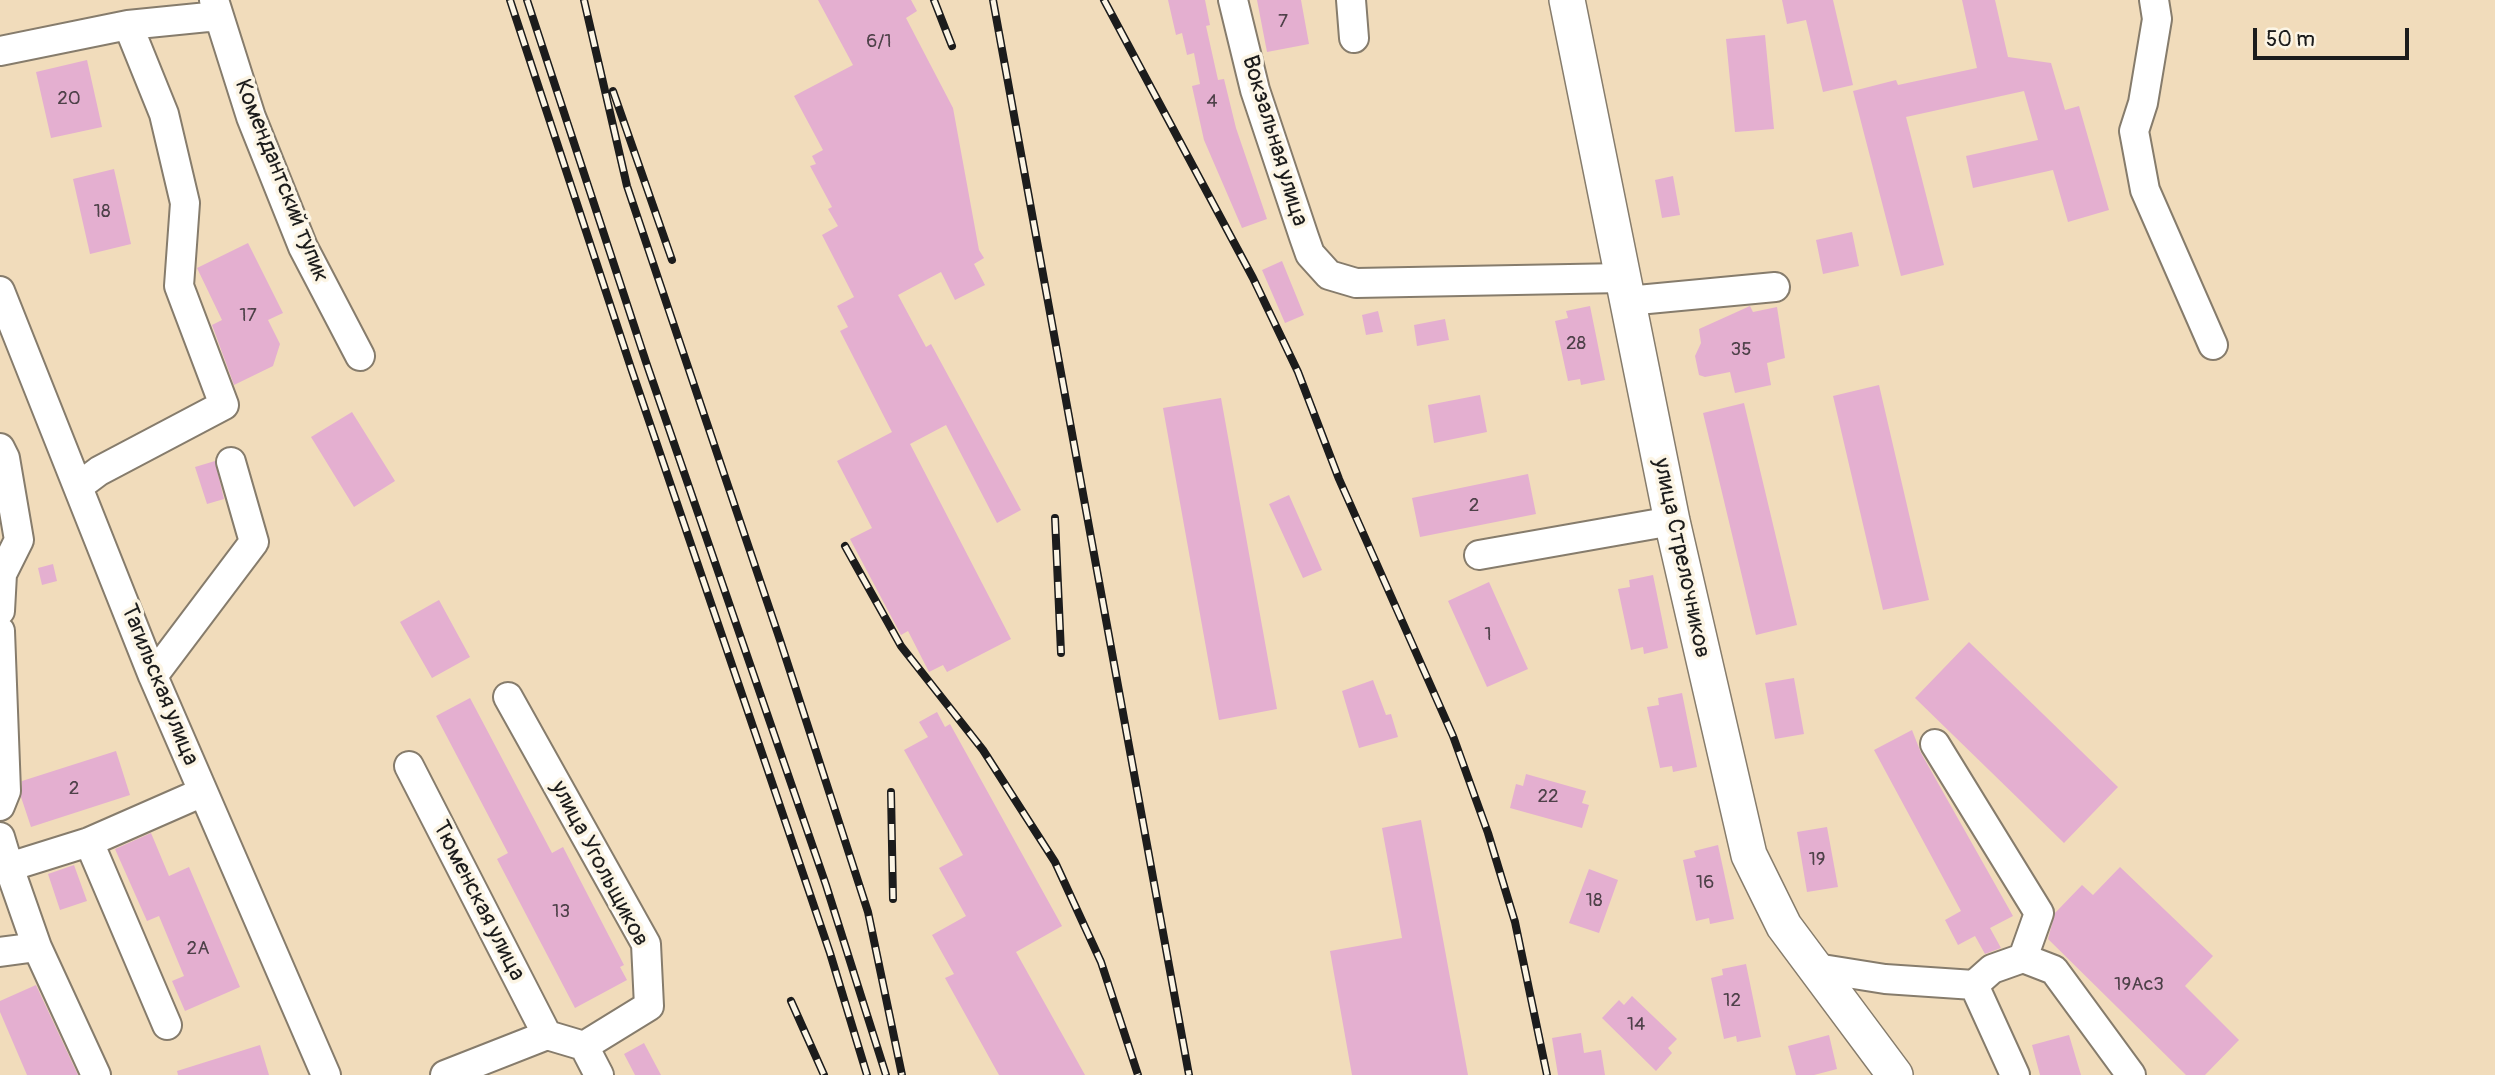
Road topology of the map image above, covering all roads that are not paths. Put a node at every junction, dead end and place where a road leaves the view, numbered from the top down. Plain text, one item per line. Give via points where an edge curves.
1 (1233, 0) edge
2 (1351, 0) edge
3 (1567, 0) edge
4 (2154, 0) edge
5 (216, 8) edge
6 (128, 24) junction
7 (1354, 38) dead end
8 (0, 51) edge
9 (1775, 287) dead end
10 (1625, 289) junction
11 (0, 291) edge
12 (2213, 345) dead end
13 (360, 356) dead end
14 (0, 448) edge
15 (230, 462) dead end
16 (79, 486) junction
17 (1672, 521) junction
18 (1479, 555) dead end
19 (0, 611) edge
20 (0, 631) edge
21 (153, 676) junction
22 (508, 697) dead end
23 (1935, 744) dead end
24 (409, 766) dead end
25 (203, 792) junction
26 (0, 806) edge
27 (0, 837) edge
28 (89, 842) junction
29 (9, 867) junction
30 (37, 947) junction
31 (0, 951) edge
32 (2023, 958) junction
33 (1816, 968) junction
34 (1974, 985) junction
35 (167, 1025) dead end
36 (547, 1035) junction
37 (584, 1046) junction
38 (96, 1075) edge
39 (326, 1075) edge
40 (445, 1075) edge
41 (599, 1075) edge
42 (1895, 1075) edge
43 (2015, 1075) edge
44 (2131, 1075) edge

1 - 10 street, Вокзальная улица via 1265,88 1310,254 1329,275 1356,283
2 - 7 street
3 - 10 main road, улица Стрелочников
4 - 12 street via 2157,19 2134,131 2144,190
5 - 6 street
5 - 13 street, Комендантский тупик via 251,117 303,247
6 - 8 street
6 - 16 street via 164,114 185,203 179,286 224,405
9 - 10 street
10 - 17 main road, улица Стрелочников
11 - 16 street, Тагильская улица
14 - 19 street via 19,540 2,574
15 - 21 street via 254,542
16 - 21 street, Тагильская улица
17 - 18 street
17 - 33 main road, улица Стрелочников via 1749,855 1784,926
20 - 26 street via 6,790
21 - 25 street, Тагильская улица
22 - 37 street, улица Угольщиков via 646,944 649,1006
23 - 32 street via 2039,913
24 - 36 street, Тюменская улица
25 - 28 street
25 - 39 street, Тагильская улица
27 - 29 street
28 - 29 street
28 - 35 street
29 - 30 street
30 - 31 street
30 - 38 street
32 - 34 street via 1992,970
32 - 44 street via 2053,970
33 - 34 street via 1885,979
33 - 42 main road, улица Стрелочников
34 - 43 street
36 - 37 street
36 - 40 street
37 - 41 street

